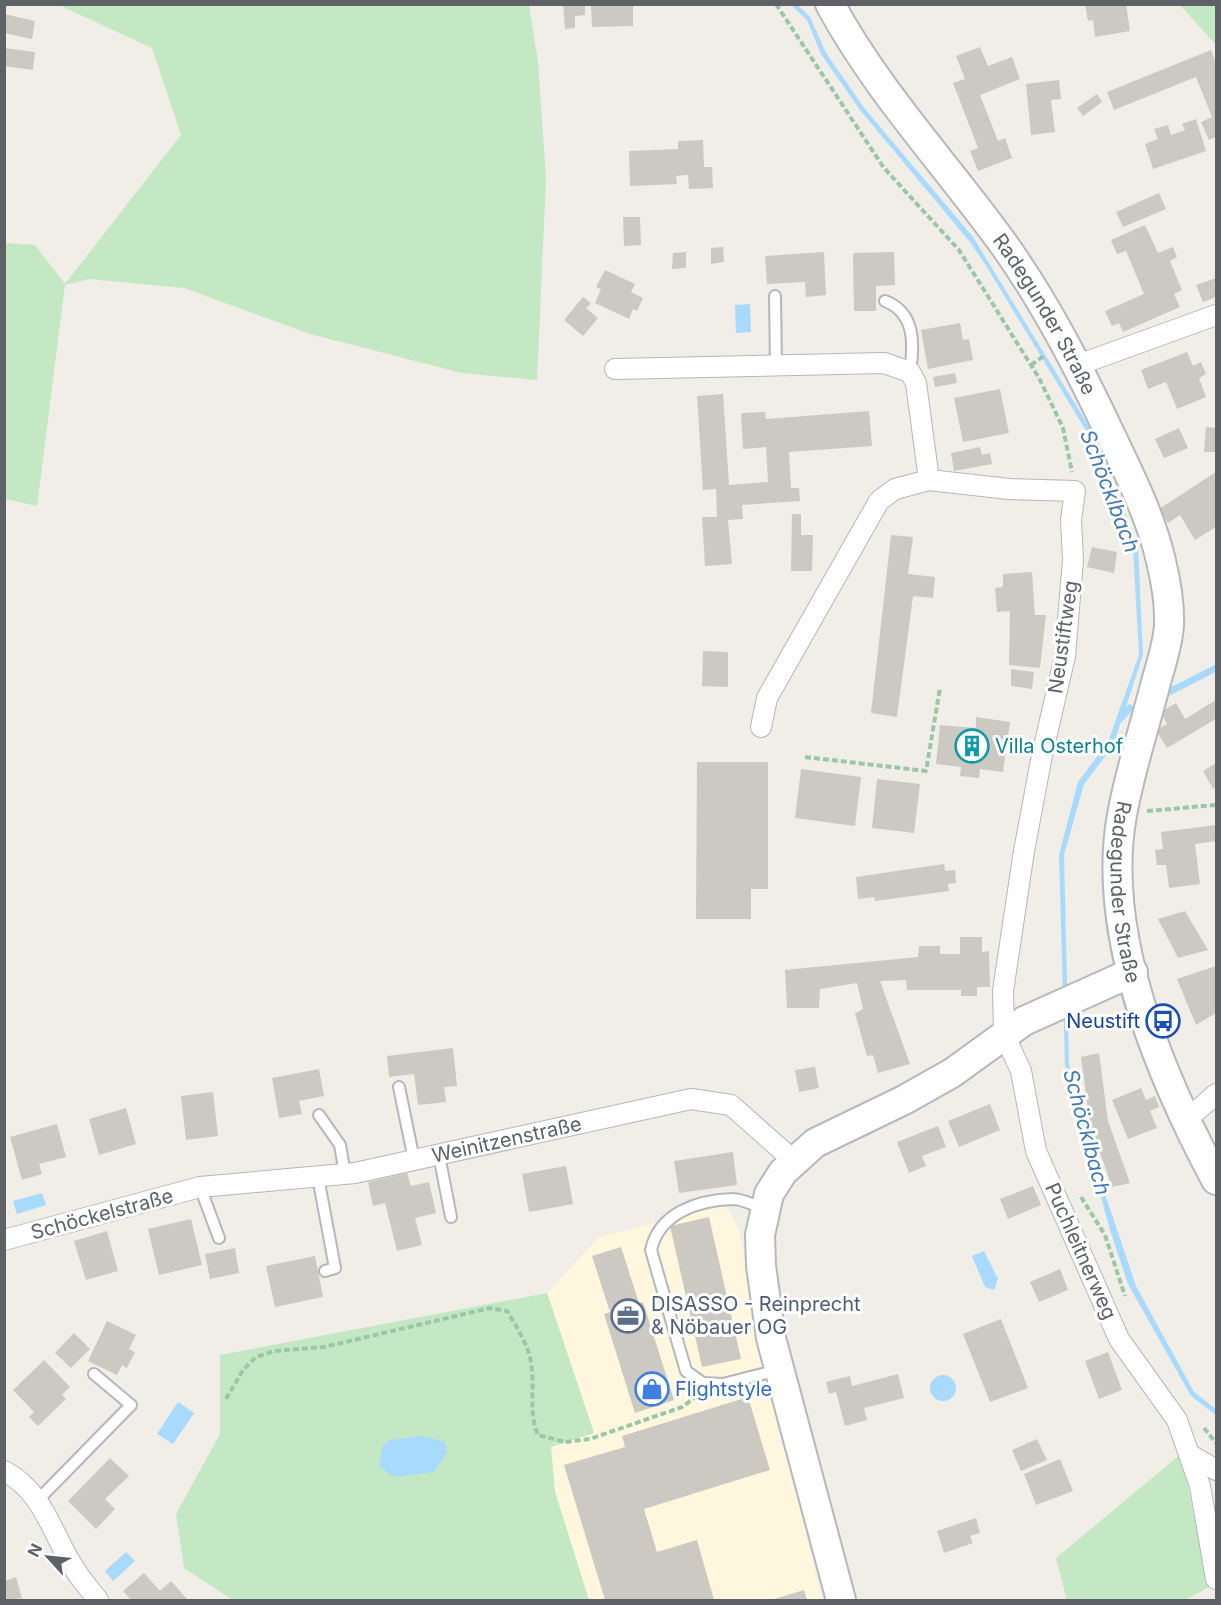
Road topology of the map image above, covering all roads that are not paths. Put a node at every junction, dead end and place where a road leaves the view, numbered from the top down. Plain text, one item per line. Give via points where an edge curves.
1 (830, 4) edge
2 (775, 296) dead end
3 (885, 301) dead end
4 (1216, 315) edge
5 (1078, 365) junction
6 (776, 367) junction
7 (615, 369) dead end
8 (910, 372) junction
9 (929, 480) junction
10 (761, 727) dead end
11 (1133, 972) junction
12 (1004, 1034) junction
13 (399, 1087) dead end
14 (1216, 1094) edge
15 (319, 1115) dead end
16 (1185, 1122) junction
17 (439, 1155) junction
18 (414, 1160) junction
19 (794, 1161) junction
20 (345, 1174) junction
21 (318, 1177) junction
22 (1216, 1180) edge
23 (200, 1187) junction
24 (765, 1209) junction
25 (451, 1217) dead end
26 (219, 1238) dead end
27 (4, 1240) edge
28 (324, 1271) dead end
29 (780, 1370) junction
30 (94, 1374) dead end
31 (1189, 1454) junction
32 (1216, 1470) edge
33 (4, 1471) edge
34 (38, 1500) junction
35 (1216, 1579) edge
36 (98, 1600) edge
37 (841, 1600) edge

1 - 5 main road, Radegunder Straße via 906,120 1003,243
2 - 6 lane
3 - 8 lane via 897,305 910,324 914,348
4 - 5 street
5 - 11 main road, Radegunder Straße via 1145,509 1168,596 1169,628 1122,812 1116,851 1116,878
6 - 7 street
6 - 8 street via 884,363
8 - 9 street via 916,383
9 - 10 street via 895,489 879,501 767,698
9 - 12 street, Neustiftweg via 1009,489 1075,490 1065,656 1024,851 1003,991
11 - 12 main road via 1050,1008
11 - 16 main road, Radegunder Straße via 1148,1027
12 - 19 main road via 952,1072 904,1101 815,1143
12 - 31 street, Puchleitnerweg via 1021,1071 1036,1151 1119,1339 1177,1420
13 - 18 lane
14 - 16 street
15 - 20 lane via 340,1145
16 - 22 main road, Radegunder Straße
17 - 18 street, Weinitzenstraße
17 - 19 street, Weinitzenstraße via 691,1099 731,1105
17 - 25 lane
18 - 20 street, Weinitzenstraße
19 - 24 main road via 769,1194
20 - 21 street, Weinitzenstraße
21 - 23 street, Weinitzenstraße
21 - 28 lane via 335,1268
23 - 26 lane
23 - 27 street, Schöckelstraße
24 - 29 main road via 760,1235 761,1266 771,1338
24 - 29 lane via 735,1199 693,1206 667,1219 653,1238 651,1250 686,1371 703,1383 715,1384
29 - 37 main road
30 - 34 lane via 130,1405
31 - 32 street
31 - 35 street, Puchleitnerweg via 1200,1486
33 - 34 street via 22,1480
34 - 36 street via 75,1571

